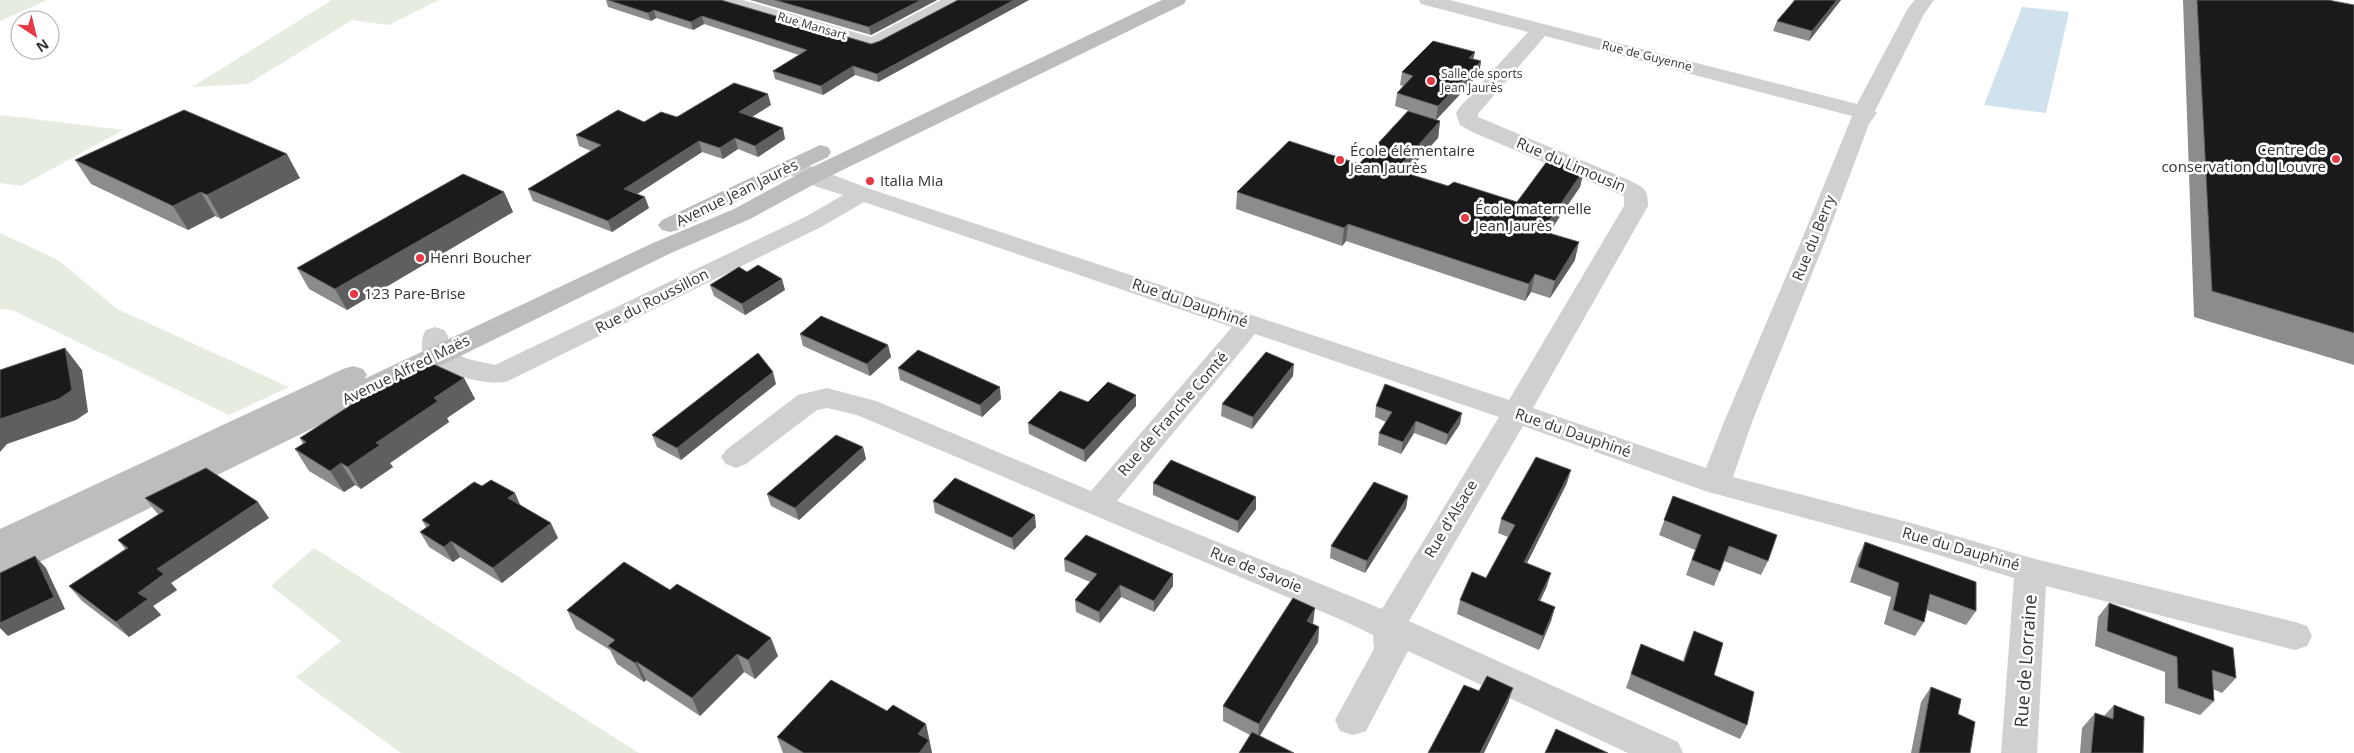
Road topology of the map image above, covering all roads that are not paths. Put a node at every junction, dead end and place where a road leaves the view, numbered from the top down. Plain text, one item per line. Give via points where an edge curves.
1 (723, 0) edge
2 (955, 0) edge
3 (1148, 0) edge
4 (1177, 0) edge
5 (1428, 0) edge
6 (1925, 0) edge
7 (1542, 29) junction
8 (1866, 113) junction
9 (802, 171) junction
10 (862, 194) junction
11 (1250, 323) junction
12 (436, 345) junction
13 (327, 387) joint
14 (1515, 413) junction
15 (736, 457) dead end
16 (1716, 483) junction
17 (1097, 504) junction
18 (0, 543) edge
19 (0, 567) edge
20 (2031, 570) junction
21 (1389, 627) junction
22 (2295, 636) dead end
23 (1353, 720) dead end
24 (1665, 753) edge
25 (2019, 753) edge

1 - 2 street, Rue Mansart via 873,44
3 - 9 main road, Avenue Jean Jaurès
4 - 9 main road, Avenue Jean Jaurès
5 - 7 street, Rue de Guyenne
6 - 8 street, Rue du Berry via 1914,12 1868,101
7 - 8 street, Rue de Guyenne
7 - 14 street, Rue du Limousin via 1467,113 1468,120 1621,185 1636,193 1636,206
8 - 16 street, Rue du Berry via 1858,124
9 - 10 street, Rue du Dauphiné
9 - 12 main road, Avenue Jean Jaurès
10 - 11 street, Rue du Dauphiné
10 - 12 street, Rue du Roussillon via 815,221 498,375 457,366
11 - 14 street, Rue du Dauphiné
11 - 17 street, Rue de Franche Comté
12 - 13 main road, Avenue Jean Jaurès
12 - 19 main road, Avenue Alfred Maës
13 - 18 main road, Avenue Alfred Maës
14 - 16 street, Rue du Dauphiné
14 - 21 street, Rue d'Alsace
15 - 17 street, Rue de Savoie via 808,402 826,398 842,400
16 - 20 street, Rue du Dauphiné
17 - 21 street, Rue de Savoie
20 - 22 street, Rue du Dauphiné
20 - 25 street, Rue de Lorraine
21 - 23 street via 1390,650
21 - 24 street, Rue de Savoie

